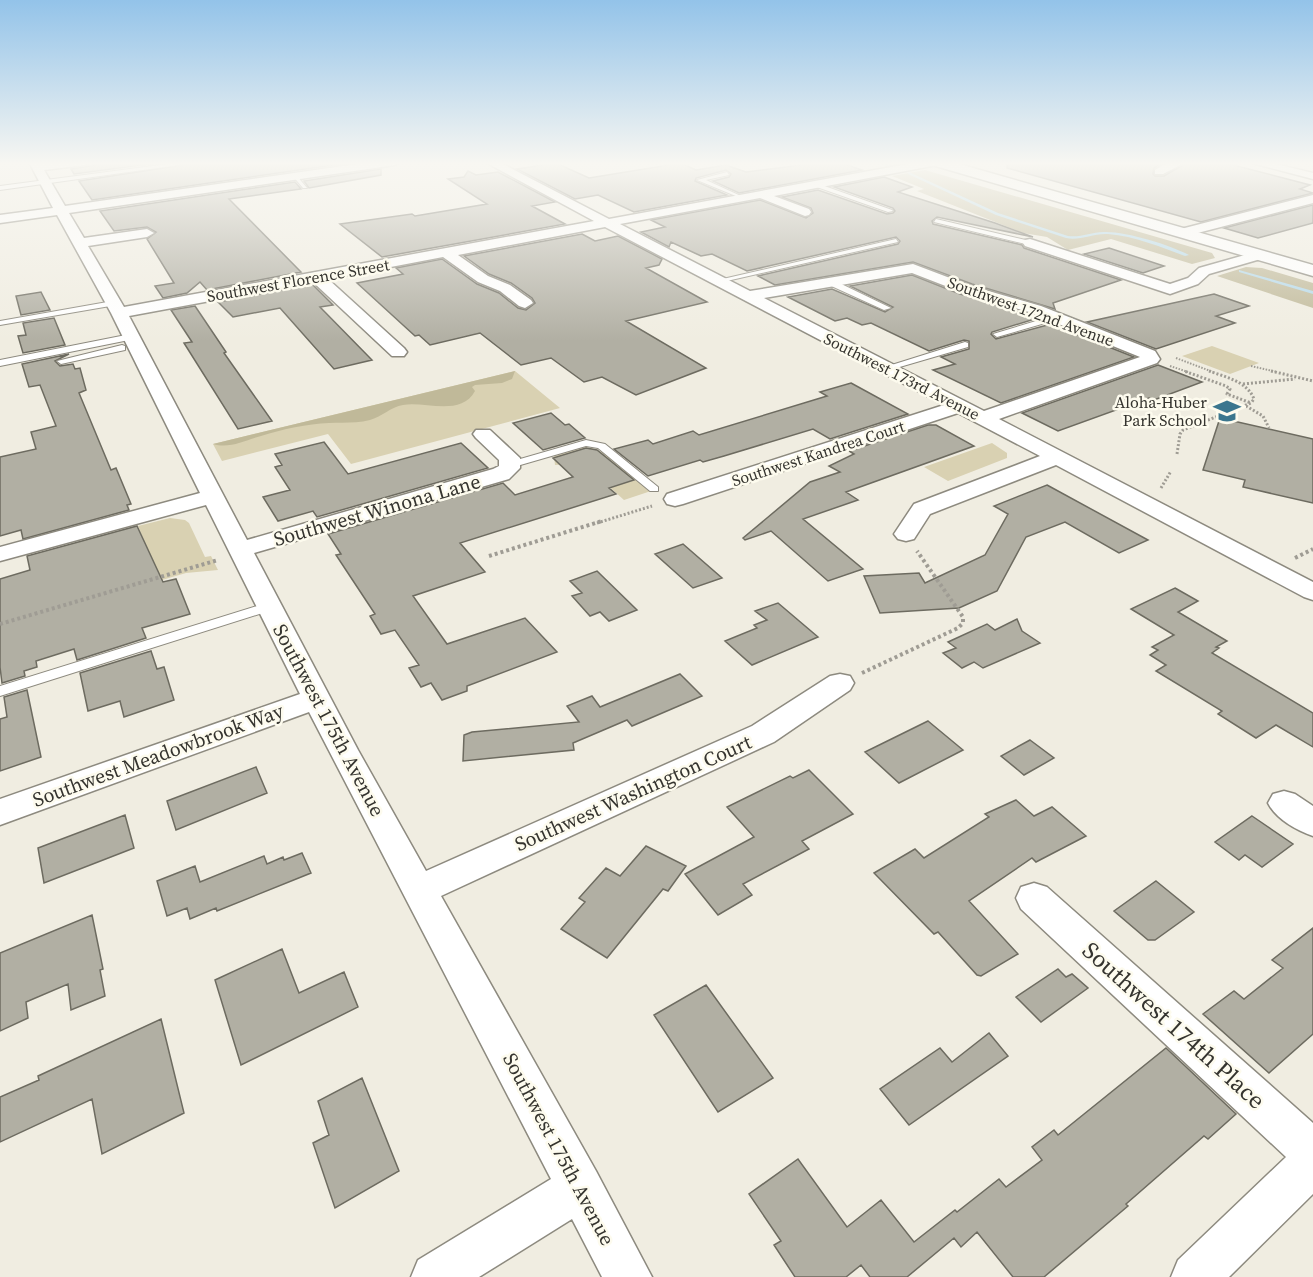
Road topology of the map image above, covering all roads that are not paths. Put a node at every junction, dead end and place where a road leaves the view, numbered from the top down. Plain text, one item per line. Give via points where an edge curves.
1 (67, 222) edge
2 (603, 222) edge
3 (614, 222) edge
4 (939, 222) edge
5 (1143, 222) edge
6 (1226, 222) edge
7 (606, 223) junction
8 (147, 233) dead end
9 (1182, 233) junction
10 (896, 241) dead end
11 (80, 243) junction
12 (1030, 243) joint
13 (446, 253) junction
14 (1259, 255) junction
15 (1313, 271) edge
16 (316, 276) junction
17 (718, 281) junction
18 (830, 282) junction
19 (748, 297) junction
20 (525, 303) dead end
21 (114, 304) junction
22 (887, 308) dead end
23 (0, 315) edge
24 (1056, 317) junction
25 (0, 324) edge
26 (997, 334) dead end
27 (133, 341) junction
28 (965, 345) dead end
29 (398, 352) dead end
30 (61, 361) dead end
31 (0, 363) edge
32 (886, 368) junction
33 (960, 406) junction
34 (983, 417) junction
35 (483, 434) dead end
36 (1057, 457) junction
37 (510, 465) junction
38 (654, 489) dead end
39 (212, 497) junction
40 (675, 499) road end
41 (906, 534) road end
42 (241, 551) junction
43 (0, 554) edge
44 (1313, 592) edge
45 (270, 606) junction
46 (840, 683) road end
47 (0, 691) edge
48 (317, 698) junction
49 (1284, 803) dead end
50 (0, 812) edge
51 (1313, 823) edge
52 (419, 890) junction
53 (1035, 898) dead end
54 (1313, 1152) edge
55 (1313, 1163) edge
56 (580, 1187) junction
57 (435, 1277) edge
58 (628, 1277) edge
59 (1195, 1277) edge

1 - 11 street, Southwest 175th Avenue
2 - 7 street, Southwest 173rd Avenue
3 - 7 street, Southwest Florence Street
4 - 12 lane
5 - 9 main road
6 - 9 street
7 - 13 street, Southwest Florence Street
7 - 17 street, Southwest 173rd Avenue
8 - 11 street
9 - 14 main road
10 - 17 lane
11 - 21 street, Southwest 175th Avenue
12 - 14 street via 1170,289 1192,281 1204,271
13 - 16 street, Southwest Florence Street
13 - 20 street
14 - 15 main road
16 - 21 street, Southwest Florence Street
16 - 29 street
17 - 19 street, Southwest 173rd Avenue
18 - 19 street
18 - 22 lane
18 - 24 street, Southwest 172nd Avenue via 913,268
19 - 32 street, Southwest 173rd Avenue
21 - 23 lane
21 - 25 lane
21 - 27 street, Southwest 175th Avenue
24 - 26 lane
24 - 34 street, Southwest 172nd Avenue via 1149,358
27 - 30 lane
27 - 31 lane
27 - 39 street, Southwest 175th Avenue
28 - 32 lane
32 - 33 street, Southwest 173rd Avenue
33 - 34 street, Southwest 173rd Avenue
33 - 40 street, Southwest Kandrea Court
34 - 36 street, Southwest 173rd Avenue
35 - 37 street via 510,458
36 - 41 street via 922,509
36 - 44 street, Southwest 173rd Avenue
37 - 38 lane via 586,443 601,446
37 - 42 street, Southwest Winona Lane via 496,477
39 - 42 street, Southwest 175th Avenue
39 - 43 street
42 - 45 street, Southwest 175th Avenue
45 - 47 lane
45 - 48 street, Southwest 175th Avenue
46 - 52 street, Southwest Washington Court via 762,734
48 - 50 street, Southwest Meadowbrook Way
48 - 52 street, Southwest 175th Avenue
49 - 51 street
52 - 56 street, Southwest 175th Avenue
53 - 54 street, Southwest 174th Place
55 - 59 street
56 - 57 street
56 - 58 street, Southwest 175th Avenue

